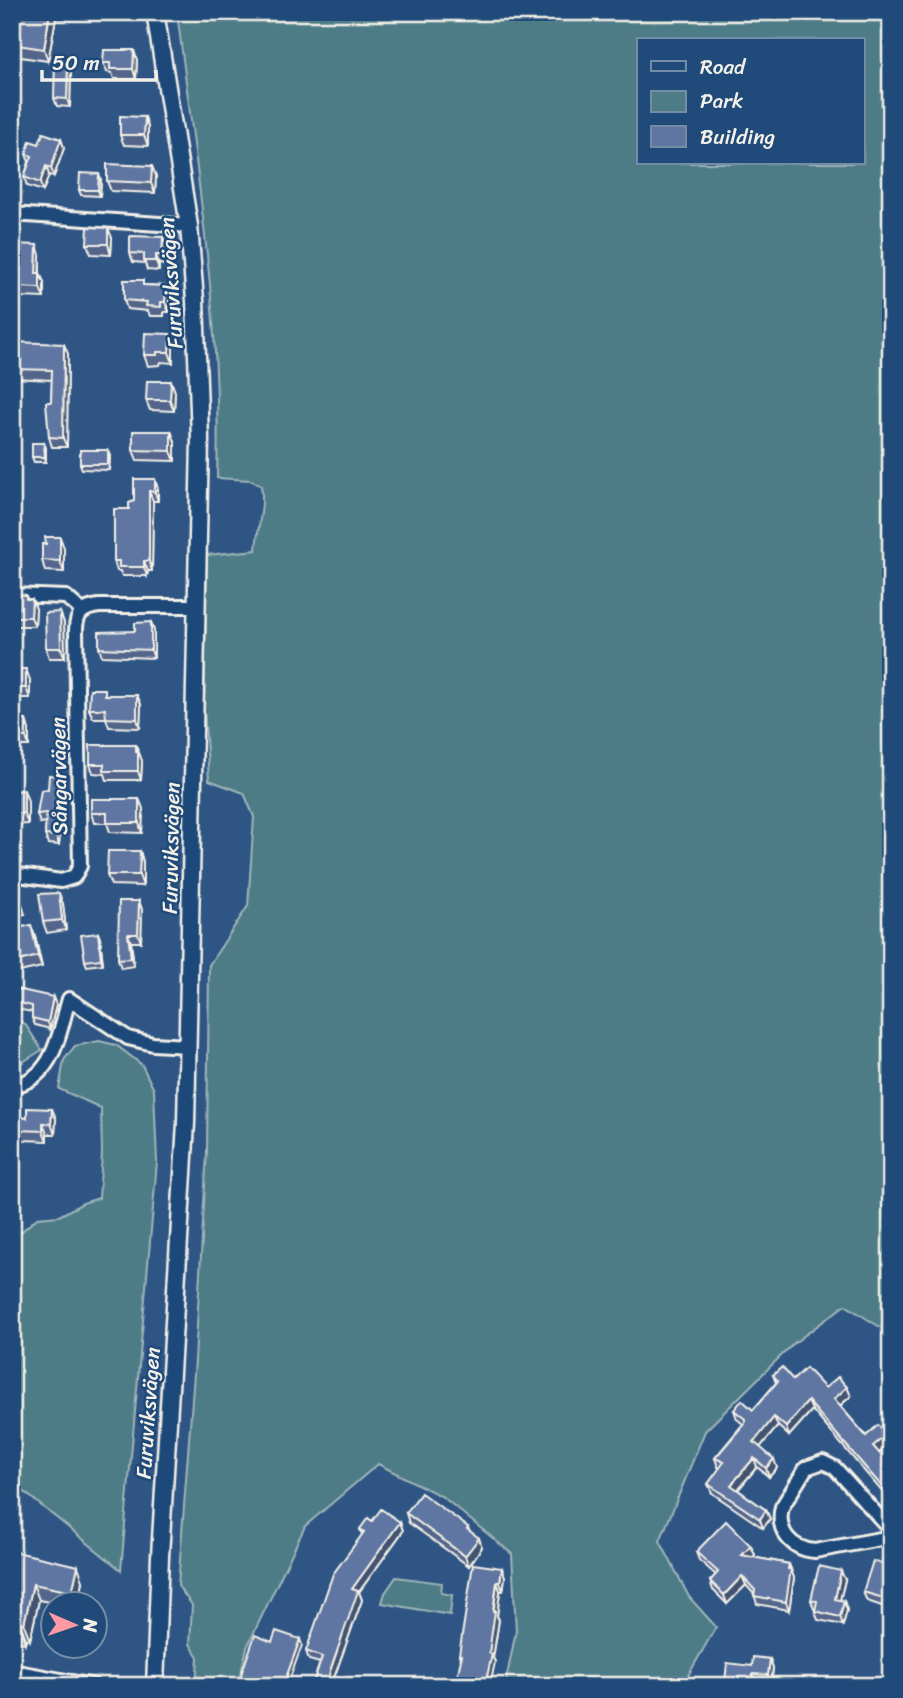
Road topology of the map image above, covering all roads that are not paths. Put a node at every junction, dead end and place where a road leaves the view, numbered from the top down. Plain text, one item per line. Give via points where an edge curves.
1 (15, 12) edge
2 (155, 12) edge
3 (12, 21) edge
4 (12, 214) edge
5 (189, 226) junction
6 (12, 595) edge
7 (196, 606) junction
8 (82, 611) junction
9 (12, 873) edge
10 (188, 1046) junction
11 (12, 1086) edge
12 (891, 1530) edge
13 (891, 1537) edge
14 (12, 1671) edge
15 (94, 1686) edge
16 (155, 1686) edge

1 - 3 street
2 - 5 main road, Furuviksvägen
4 - 5 street
5 - 7 main road, Furuviksvägen via 199,409
6 - 8 street via 61,596
7 - 8 street via 99,606
7 - 10 main road, Furuviksvägen
8 - 9 street, Sångarvägen via 76,630 79,869 71,879 61,881
10 - 11 street via 128,1038 69,999 46,1066 31,1080
10 - 16 main road, Furuviksvägen
12 - 13 street via 835,1468 824,1462 806,1468 780,1514 788,1539 806,1550
14 - 15 street

